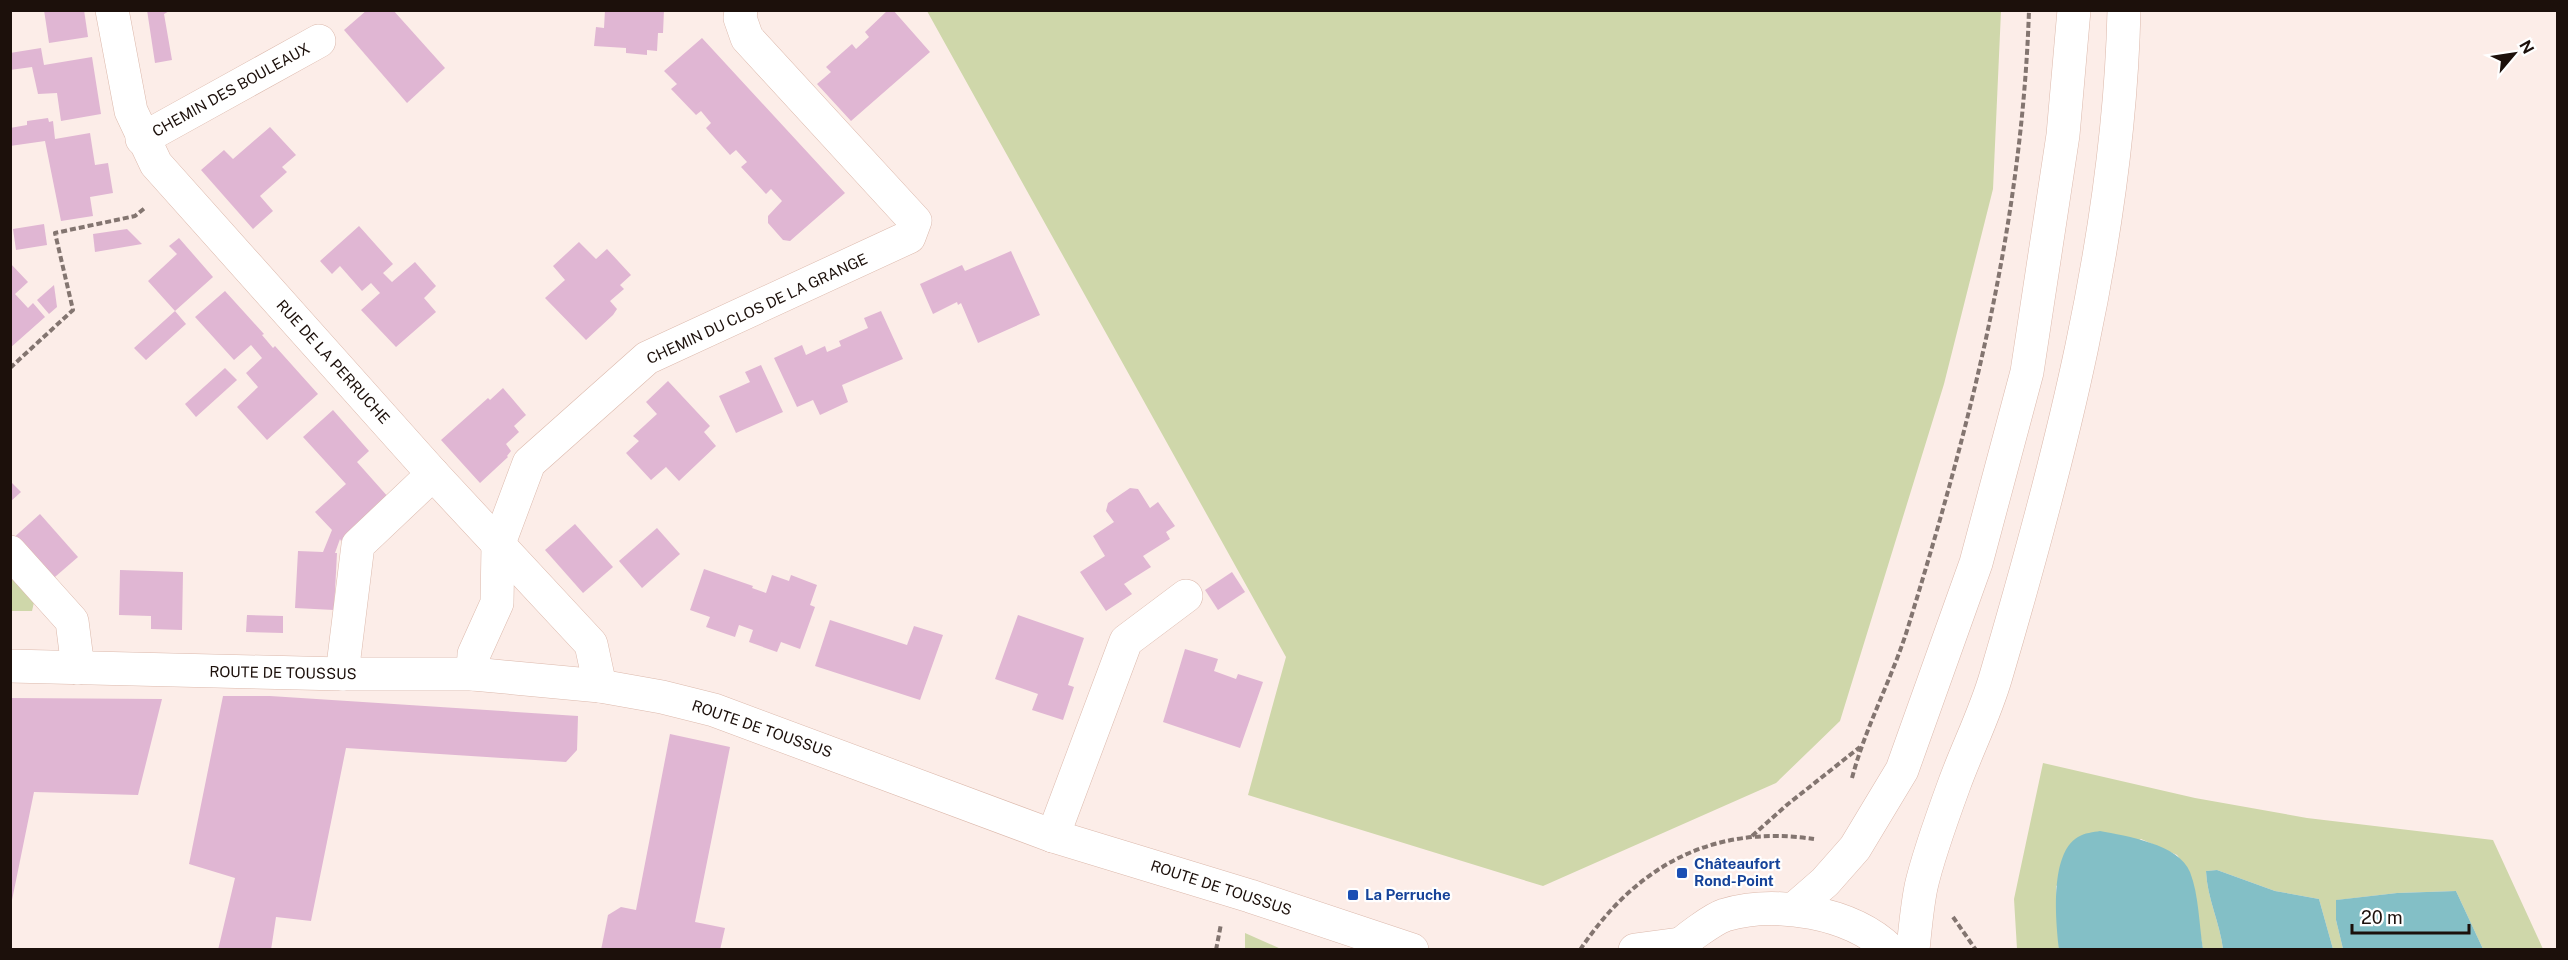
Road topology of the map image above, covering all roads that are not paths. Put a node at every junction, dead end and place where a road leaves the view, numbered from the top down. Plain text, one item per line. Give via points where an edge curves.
1 (111, 10) edge
2 (741, 10) edge
3 (2074, 10) edge
4 (2124, 10) edge
5 (319, 41) dead end
6 (142, 139) junction
7 (433, 474) junction
8 (498, 546) junction
9 (10, 552) edge
10 (1186, 596) dead end
11 (10, 666) edge
12 (78, 668) junction
13 (342, 674) junction
14 (473, 674) junction
15 (600, 686) junction
16 (1053, 836) junction
17 (1794, 909) junction
18 (1678, 947) edge
19 (1412, 950) edge
20 (1635, 950) edge
21 (1890, 950) edge
22 (1912, 950) edge

1 - 6 street, RUE DE LA PERRUCHE via 131,111
2 - 8 street, CHEMIN DU CLOS DE LA GRANGE via 747,38 915,221 909,237 647,358 529,463
3 - 17 street via 2063,135 2029,362 1976,563 1902,770 1855,848
4 - 22 street via 2115,137 2098,264 2073,383 2027,571 1994,681 1953,787 1922,885
5 - 6 street, CHEMIN DES BOULEAUX
6 - 7 street, RUE DE LA PERRUCHE via 156,164
7 - 8 street, RUE DE LA PERRUCHE
7 - 13 street via 358,545
8 - 14 street, CHEMIN DU CLOS DE LA GRANGE via 497,603 474,654
8 - 15 street, RUE DE LA PERRUCHE via 591,644
9 - 12 street via 72,621
10 - 16 street via 1126,641
11 - 12 street, ROUTE DE TOUSSUS
12 - 13 street, ROUTE DE TOUSSUS
13 - 14 street, ROUTE DE TOUSSUS
14 - 15 street, ROUTE DE TOUSSUS
15 - 16 street, ROUTE DE TOUSSUS via 714,710
16 - 19 street, ROUTE DE TOUSSUS
17 - 18 street via 1723,916
17 - 21 street via 1827,915 1858,927
18 - 20 street

